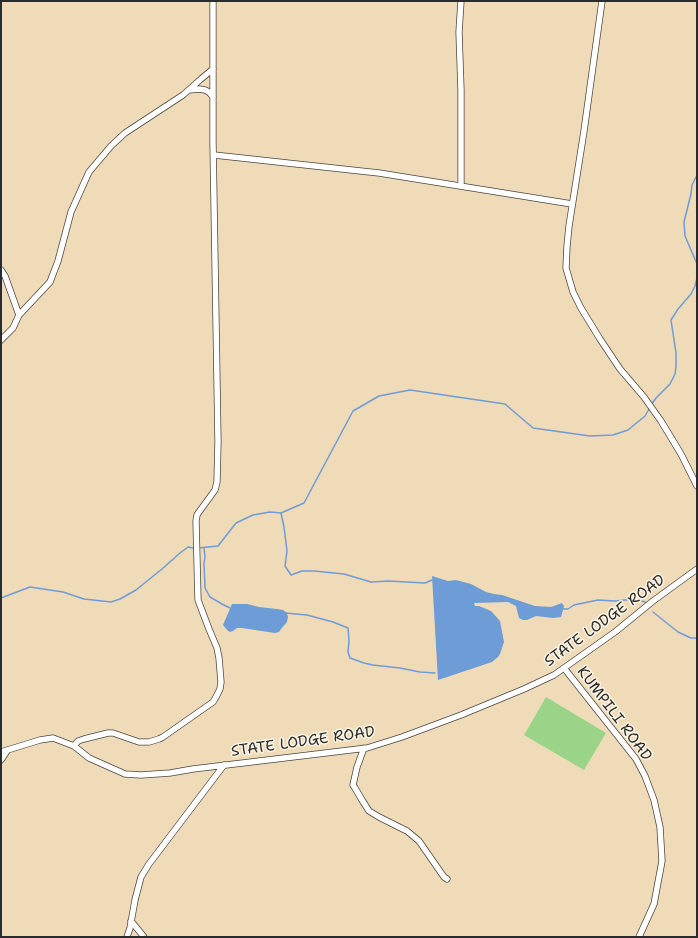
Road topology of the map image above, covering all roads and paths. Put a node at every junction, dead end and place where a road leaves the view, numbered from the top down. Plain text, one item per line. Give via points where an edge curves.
1 (213, 1) edge
2 (461, 1) edge
3 (602, 1) edge
4 (213, 69) junction
5 (188, 90) junction
6 (213, 98) junction
7 (214, 155) junction
8 (461, 186) junction
9 (572, 204) junction
10 (1, 270) edge
11 (19, 315) junction
12 (1, 340) edge
13 (697, 486) edge
14 (697, 569) edge
15 (564, 668) junction
16 (74, 746) junction
17 (364, 748) junction
18 (4, 751) edge
19 (1, 760) edge
20 (224, 765) junction
21 (447, 879) dead end
22 (131, 921) junction
23 (128, 937) edge
24 (144, 937) edge
25 (639, 937) edge

1 - 4 street
2 - 8 street
3 - 9 street
4 - 5 street
4 - 6 street
5 - 6 street via 205,90
5 - 11 street via 125,133 89,172 71,212 50,282
6 - 7 street
7 - 8 street
7 - 16 street via 217,482 215,490 197,515 196,521 198,600 217,648 220,689 213,702 163,737 153,741 139,742 108,733 78,741
8 - 9 street
9 - 13 street via 566,268 573,292 616,363 654,410
10 - 11 street
11 - 12 street via 13,328
14 - 15 street, STATE LODGE ROAD via 616,632
15 - 17 street, STATE LODGE ROAD via 524,689 461,715
15 - 25 street, KUMPILI ROAD via 636,759 654,800 660,827 662,861 654,904
16 - 18 street, STATE LODGE ROAD via 53,738
16 - 20 street, STATE LODGE ROAD via 89,758 125,774 170,773
17 - 20 street, STATE LODGE ROAD
17 - 21 street via 353,785 362,800 369,811 407,831 419,841
18 - 19 street, STATE LODGE ROAD
20 - 22 street via 141,877
22 - 23 street
22 - 24 street

